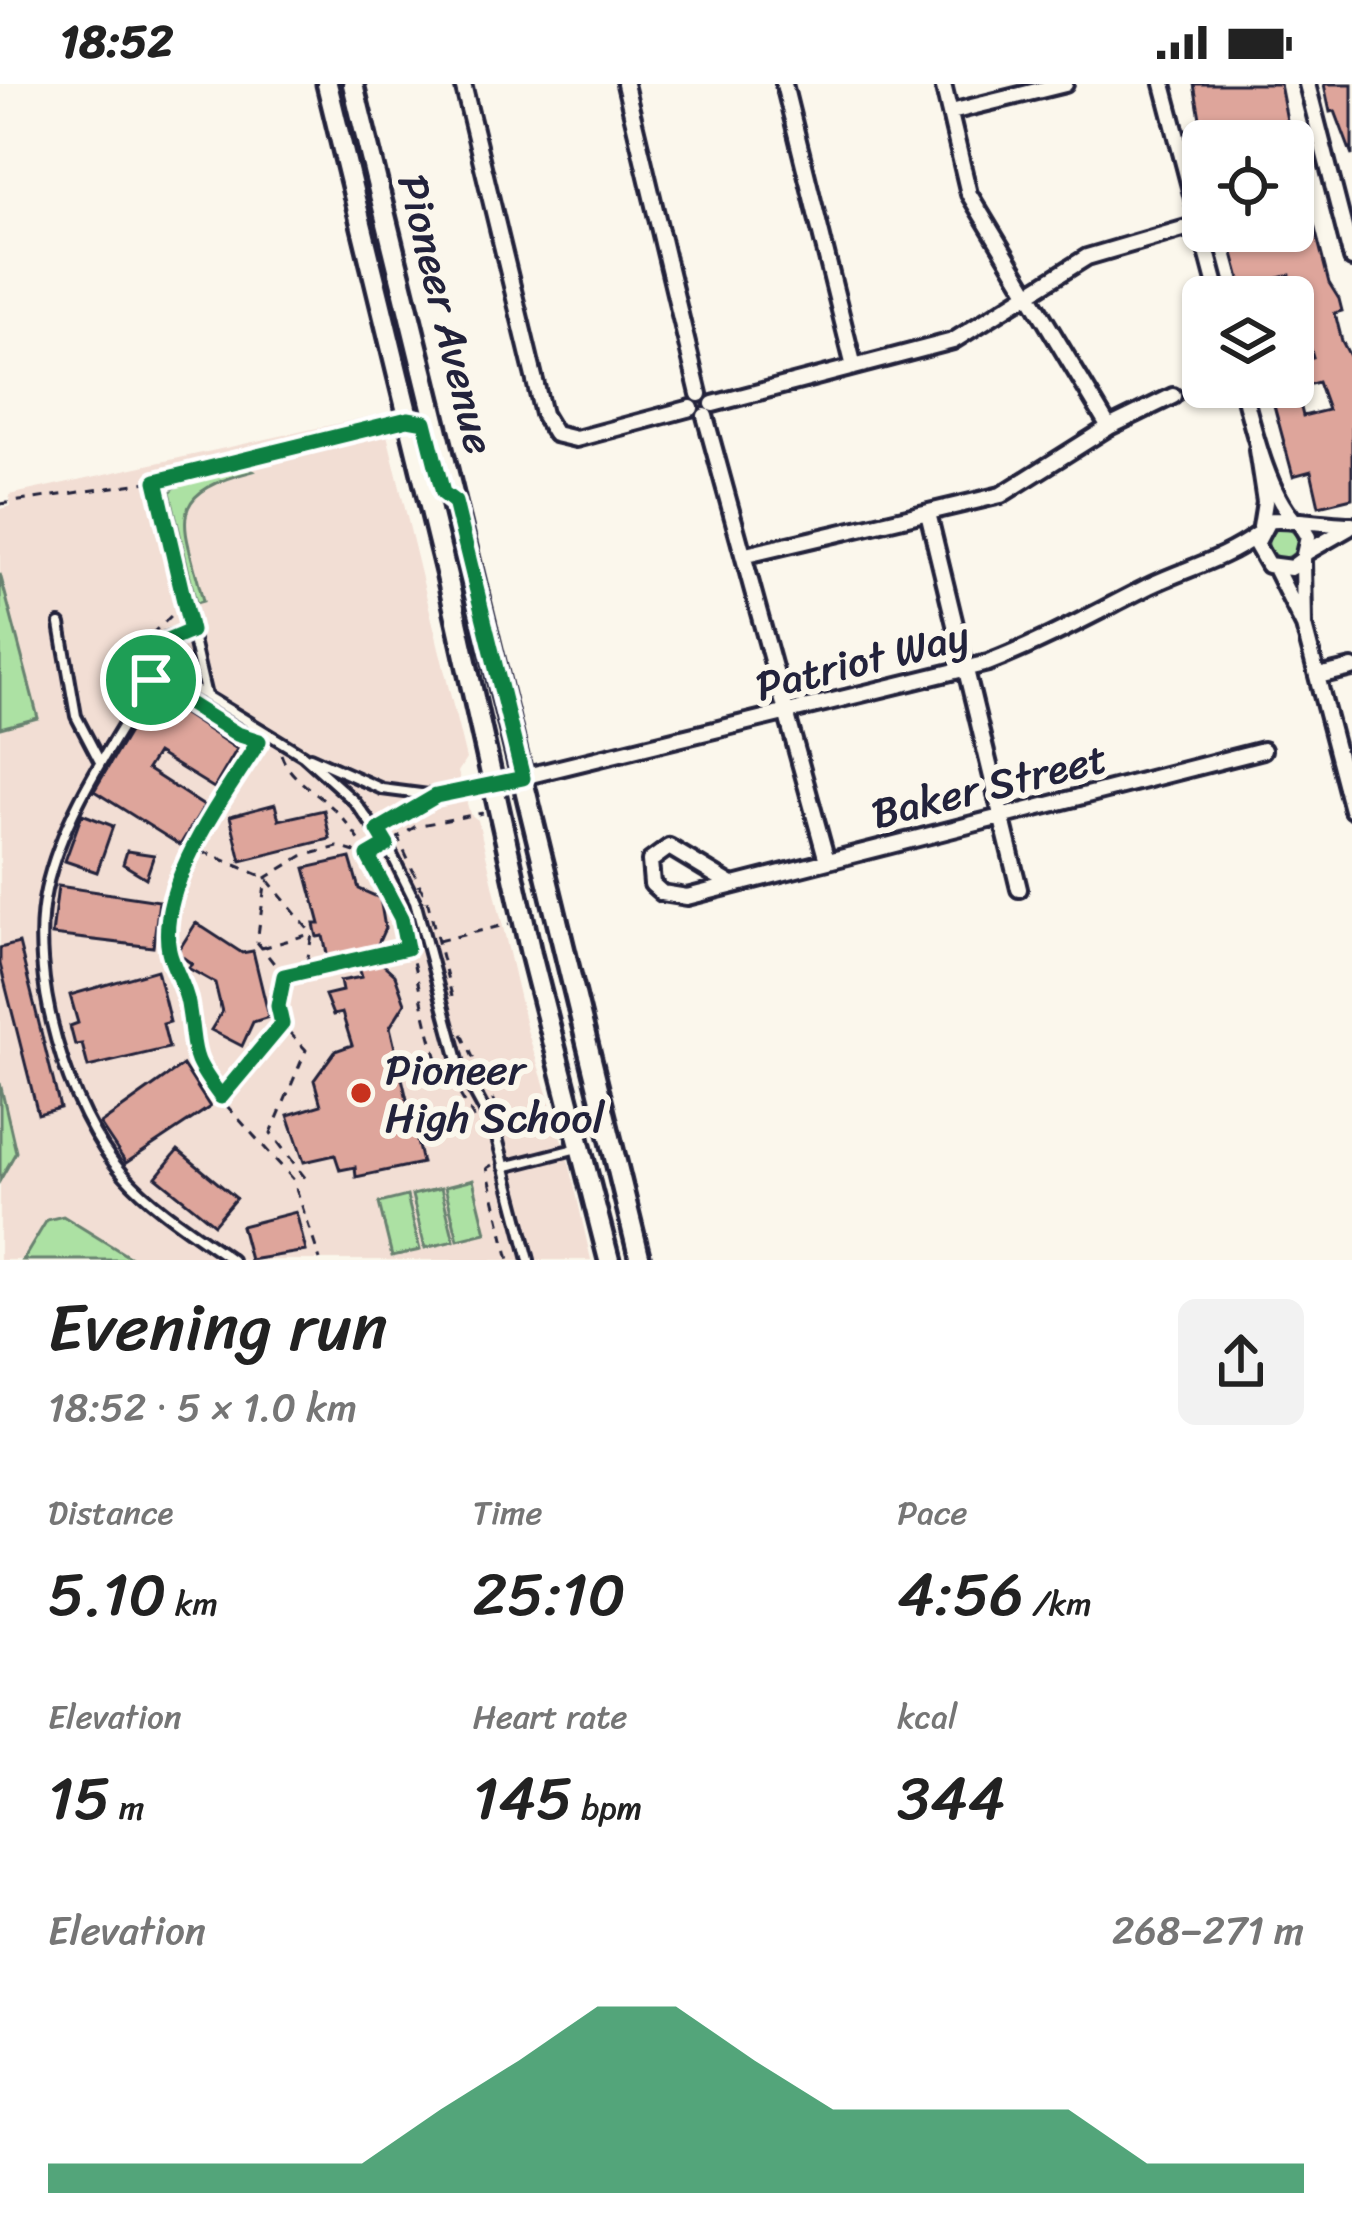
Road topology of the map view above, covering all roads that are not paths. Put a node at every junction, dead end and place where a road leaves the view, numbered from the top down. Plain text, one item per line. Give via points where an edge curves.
1 (327, 84) edge
2 (353, 84) edge
3 (463, 84) edge
4 (625, 84) edge
5 (784, 84) edge
6 (943, 84) edge
7 (1065, 84) edge
8 (1163, 84) edge
9 (1307, 84) edge
10 (951, 112) junction
11 (1182, 156) edge
12 (1182, 229) edge
13 (1352, 259) edge
14 (1030, 295) junction
15 (854, 367) junction
16 (1173, 396) dead end
17 (702, 406) junction
18 (1247, 408) edge
19 (408, 419) junction
20 (1109, 427) junction
21 (1257, 445) junction
22 (455, 502) junction
23 (928, 514) junction
24 (1296, 521) junction
25 (1352, 525) edge
26 (1259, 531) junction
27 (746, 555) junction
28 (1231, 556) junction
29 (1305, 556) junction
30 (1269, 564) junction
31 (60, 624) dead end
32 (1304, 626) junction
33 (191, 631) junction
34 (1352, 668) edge
35 (157, 669) junction
36 (967, 669) junction
37 (1318, 676) junction
38 (206, 696) junction
39 (788, 712) junction
40 (1263, 750) dead end
41 (303, 754) junction
42 (99, 761) junction
43 (523, 778) junction
44 (494, 784) junction
45 (436, 796) junction
46 (1352, 810) edge
47 (1000, 817) junction
48 (378, 830) junction
49 (827, 861) junction
50 (732, 885) junction
51 (1018, 890) dead end
52 (282, 1024) road end
53 (221, 1097) road end
54 (582, 1147) junction
55 (504, 1167) junction
56 (232, 1260) edge
57 (529, 1260) edge
58 (609, 1260) edge
59 (640, 1260) edge

1 - 19 street, Pioneer Avenue
2 - 22 street, Pioneer Avenue
3 - 17 street via 543,415 555,434 576,439
4 - 17 street
5 - 15 street
6 - 10 street
7 - 10 street
8 - 11 street
9 - 13 street
10 - 14 street via 969,194
12 - 14 street via 1087,257
14 - 15 street via 953,341
14 - 20 street
15 - 17 street
16 - 20 street
17 - 27 street
18 - 21 street
19 - 22 street via 425,422 443,493
19 - 33 lane via 156,481
19 - 44 street, Pioneer Avenue
20 - 23 street via 1001,495
21 - 24 street
21 - 26 street via 1266,509
22 - 43 street, Pioneer Avenue
23 - 27 street
23 - 36 street
24 - 25 street
24 - 26 street via 1276,518
24 - 29 street via 1308,537
25 - 29 street
26 - 28 street
26 - 30 street
27 - 39 street
28 - 30 street
28 - 36 street, Patriot Way
29 - 30 street via 1291,568
29 - 32 street
30 - 32 street
31 - 42 lane via 76,716
32 - 37 street
33 - 35 lane via 158,645
33 - 38 lane
34 - 37 street
35 - 38 lane
35 - 42 lane
36 - 39 street, Patriot Way
36 - 47 street
37 - 46 street
38 - 41 lane
39 - 43 street, Patriot Way
39 - 49 street
40 - 47 street, Baker Street
41 - 45 lane via 382,789
41 - 48 lane
42 - 56 lane via 45,892 44,992 92,1131 125,1177
43 - 44 street, Patriot Way
43 - 59 street, Pioneer Avenue
44 - 45 lane
44 - 54 street, Pioneer Avenue
45 - 48 lane
47 - 49 street, Baker Street
47 - 51 street
48 - 55 lane via 415,901 459,1064
49 - 50 street, Baker Street
50 - 50 street, Baker Street via 687,897 662,893 652,884 650,861 669,847 681,849
52 - 53 lane
54 - 55 lane
54 - 58 street, Pioneer Avenue
55 - 57 lane

